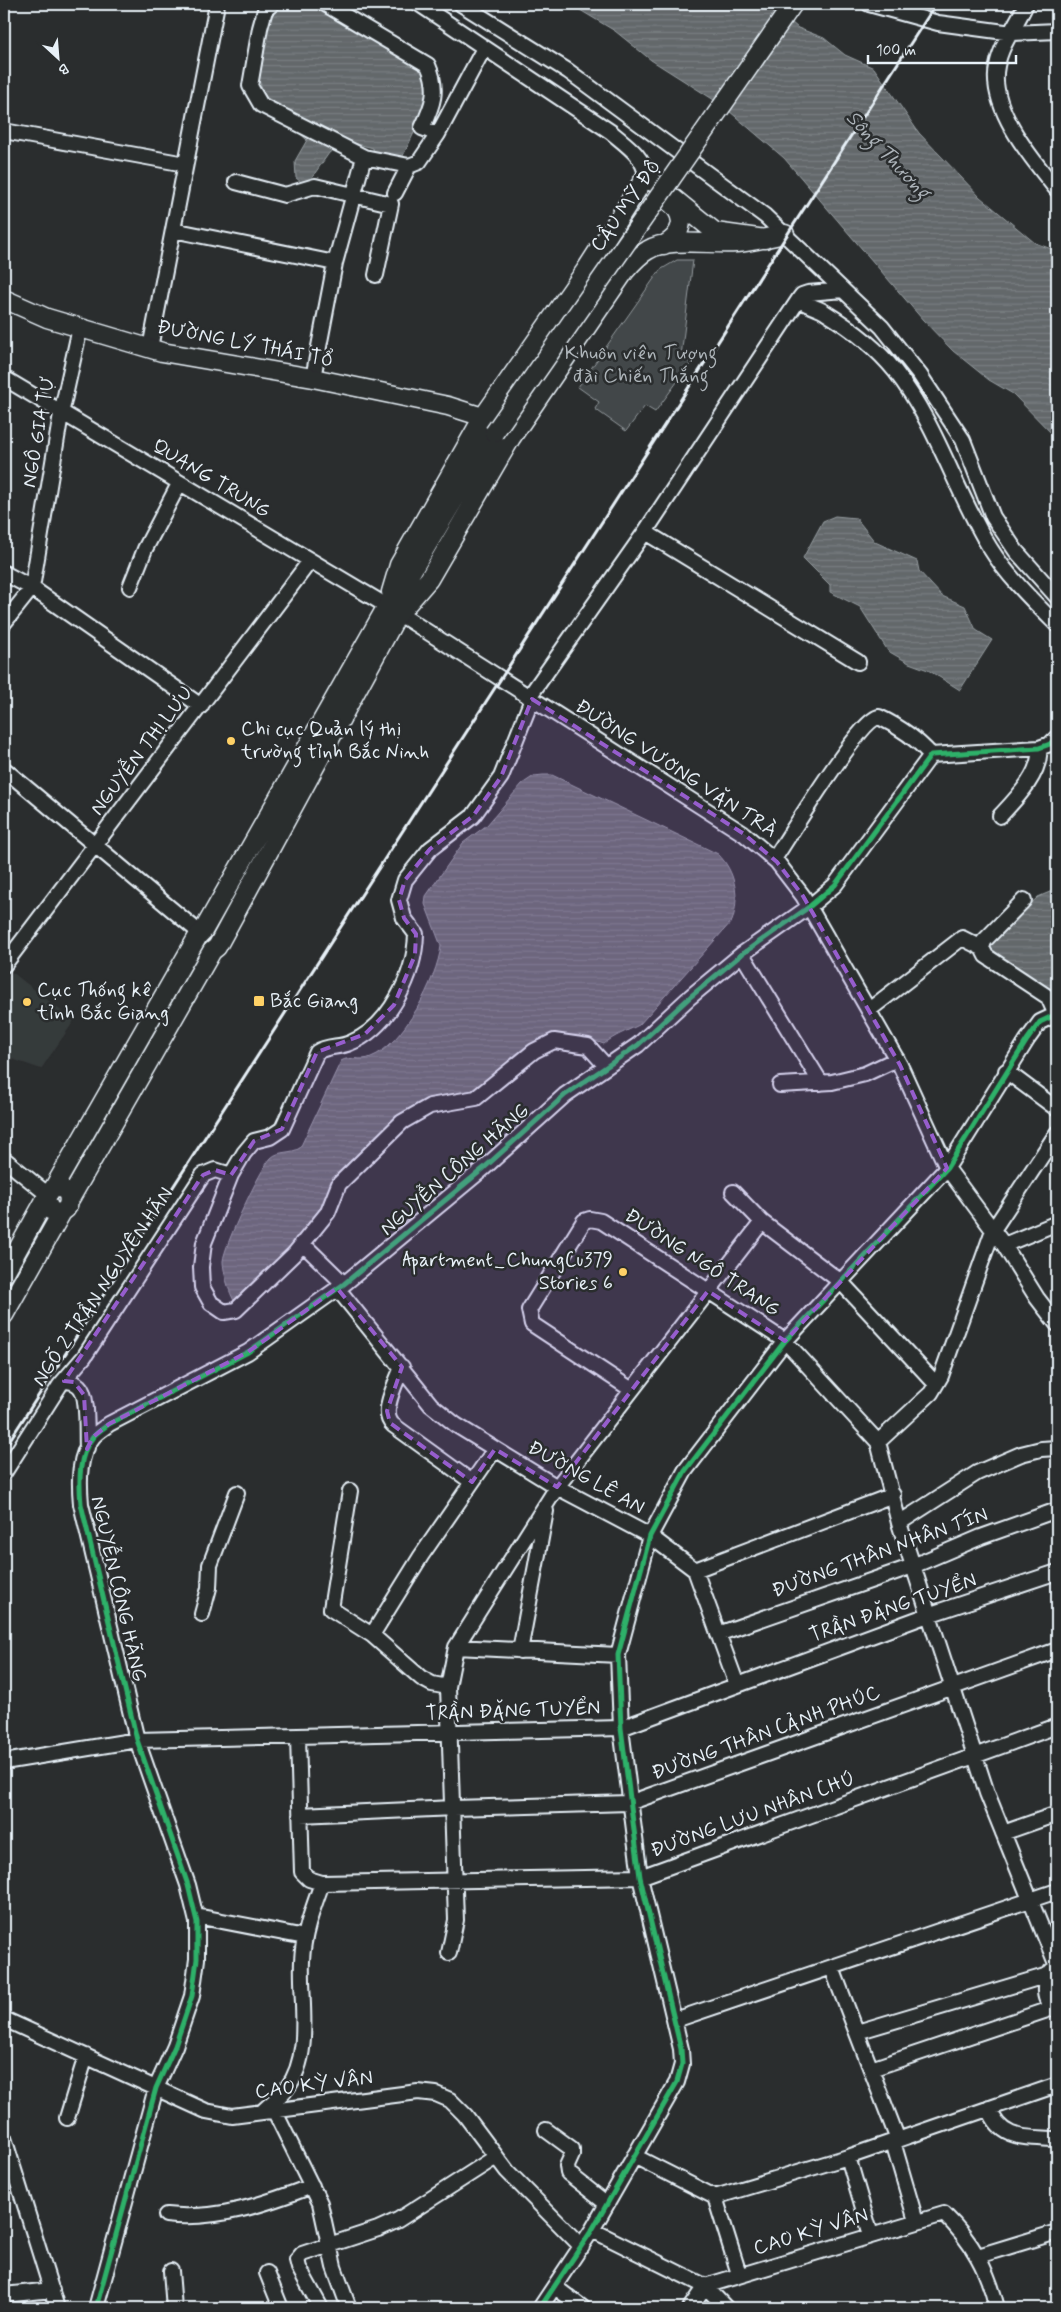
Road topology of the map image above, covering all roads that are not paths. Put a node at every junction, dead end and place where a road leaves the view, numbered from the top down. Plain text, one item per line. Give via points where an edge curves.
1 (217, 4) edge
2 (272, 4) edge
3 (325, 4) edge
4 (419, 4) edge
5 (461, 4) edge
6 (793, 4) edge
7 (869, 4) edge
8 (1026, 4) edge
9 (1057, 31) edge
10 (1012, 33) junction
11 (484, 48) junction
12 (4, 131) edge
13 (438, 134) junction
14 (364, 157) junction
15 (185, 164) junction
16 (410, 166) junction
17 (644, 179) junction
18 (236, 182) dead end
19 (1057, 190) edge
20 (395, 193) dead end
21 (354, 195) junction
22 (173, 230) junction
23 (786, 234) junction
24 (766, 239) junction
25 (664, 246) junction
26 (335, 263) junction
27 (376, 275) dead end
28 (843, 290) junction
29 (4, 299) edge
30 (799, 299) junction
31 (80, 328) junction
32 (150, 348) junction
33 (4, 378) edge
34 (313, 378) junction
35 (61, 414) junction
36 (484, 417) junction
37 (179, 484) junction
38 (645, 532) junction
39 (310, 561) junction
40 (4, 573) edge
41 (130, 587) dead end
42 (32, 588) junction
43 (1057, 597) edge
44 (392, 610) junction
45 (4, 623) edge
46 (1057, 625) edge
47 (858, 662) dead end
48 (530, 698) junction
49 (201, 706) junction
50 (1057, 737) edge
51 (1039, 748) junction
52 (931, 755) junction
53 (4, 769) edge
54 (1000, 816) dead end
55 (96, 845) junction
56 (774, 859) junction
57 (1024, 900) dead end
58 (810, 907) junction
59 (200, 935) junction
60 (215, 946) junction
61 (982, 948) junction
62 (742, 954) junction
63 (4, 965) edge
64 (869, 1010) junction
65 (1056, 1014) edge
66 (897, 1059) junction
67 (606, 1066) junction
68 (1006, 1071) junction
69 (821, 1083) junction
70 (780, 1085) dead end
71 (1057, 1108) edge
72 (1057, 1133) edge
73 (4, 1159) edge
74 (947, 1168) junction
75 (231, 1175) junction
76 (733, 1192) dead end
77 (49, 1194) junction
78 (66, 1205) junction
79 (762, 1222) junction
80 (1057, 1223) edge
81 (993, 1230) junction
82 (302, 1243) junction
83 (1004, 1245) junction
84 (4, 1274) edge
85 (841, 1282) junction
86 (340, 1286) junction
87 (708, 1291) junction
88 (4, 1315) edge
89 (1057, 1324) edge
90 (785, 1340) junction
91 (402, 1367) junction
92 (64, 1380) junction
93 (936, 1384) junction
94 (632, 1390) junction
95 (878, 1442) junction
96 (1057, 1448) edge
97 (87, 1449) junction
98 (495, 1450) junction
99 (4, 1473) edge
100 (472, 1482) junction
101 (557, 1487) junction
102 (350, 1491) dead end
103 (237, 1493) dead end
104 (893, 1495) junction
105 (547, 1503) junction
106 (1057, 1510) edge
107 (899, 1523) junction
108 (650, 1536) junction
109 (913, 1566) junction
110 (695, 1570) junction
111 (1057, 1572) edge
112 (202, 1614) dead end
113 (928, 1616) junction
114 (718, 1634) junction
115 (372, 1635) junction
116 (456, 1647) junction
117 (1057, 1650) edge
118 (520, 1651) junction
119 (618, 1655) junction
120 (737, 1684) junction
121 (448, 1686) junction
122 (954, 1688) junction
123 (1057, 1726) edge
124 (621, 1728) junction
125 (451, 1733) junction
126 (298, 1738) junction
127 (137, 1740) junction
128 (975, 1755) junction
129 (4, 1762) edge
130 (629, 1803) junction
131 (454, 1808) junction
132 (1057, 1814) edge
133 (300, 1815) junction
134 (1003, 1833) junction
135 (640, 1877) junction
136 (455, 1880) junction
137 (322, 1883) junction
138 (1057, 1891) edge
139 (1030, 1900) junction
140 (196, 1916) junction
141 (305, 1937) junction
142 (449, 1953) dead end
143 (832, 1968) junction
144 (1054, 1969) edge
145 (1055, 2009) edge
146 (4, 2019) edge
147 (674, 2020) junction
148 (857, 2032) junction
149 (86, 2056) junction
150 (871, 2069) junction
151 (1057, 2085) edge
152 (156, 2088) junction
153 (989, 2108) junction
154 (268, 2111) junction
155 (67, 2118) dead end
156 (546, 2130) dead end
157 (1057, 2139) edge
158 (4, 2141) edge
159 (890, 2143) junction
160 (634, 2156) junction
161 (496, 2157) junction
162 (848, 2157) junction
163 (312, 2186) junction
164 (715, 2198) junction
165 (607, 2204) junction
166 (166, 2215) dead end
167 (916, 2221) junction
168 (592, 2230) junction
169 (1057, 2232) edge
170 (871, 2235) junction
171 (329, 2244) junction
172 (582, 2247) junction
173 (978, 2256) junction
174 (172, 2271) dead end
175 (267, 2273) dead end
176 (739, 2274) junction
177 (705, 2286) junction
178 (555, 2287) junction
179 (52, 2290) junction
180 (4, 2295) edge
181 (57, 2308) edge
182 (96, 2308) edge
183 (174, 2308) edge
184 (281, 2308) edge
185 (321, 2308) edge
186 (350, 2308) edge
187 (540, 2308) edge
188 (583, 2308) edge
189 (690, 2308) edge
190 (726, 2308) edge
191 (997, 2308) edge

1 - 15 street
2 - 14 street via 265,10 260,28 250,86 261,105
3 - 13 street via 428,65 435,89 422,128
4 - 11 street
5 - 23 street via 568,71
6 - 44 main road, CẦU MỸ ĐỘ, bridge via 494,433
7 - 10 street via 938,23
8 - 10 street
9 - 10 street
10 - 19 street via 999,57 996,87 1012,129
11 - 13 street
11 - 17 street via 612,132 645,165
12 - 15 street
13 - 16 street via 419,162
14 - 16 street
14 - 21 street
15 - 22 street
16 - 20 street
17 - 24 main road via 716,232
17 - 25 main road via 679,214 678,235
17 - 36 main road
18 - 21 street via 284,195 314,186
21 - 26 street
21 - 27 street via 391,204
22 - 26 street
22 - 32 street
23 - 24 main road
23 - 28 street
24 - 25 main road
25 - 44 main road via 648,249 625,271 511,438 429,579
26 - 34 street
28 - 30 street via 808,293
28 - 43 street via 882,327 920,375 963,440 993,517 1016,551
29 - 31 main road, ĐƯỜNG LÝ THÁI TỔ
30 - 38 street
30 - 46 street via 821,309 864,339 895,372 945,455 989,546 1008,572
31 - 32 main road, ĐƯỜNG LÝ THÁI TỔ
31 - 35 street, NGÔ GIA TỰ
32 - 34 main road, ĐƯỜNG LÝ THÁI TỔ
33 - 35 street, QUANG TRUNG
34 - 36 main road, ĐƯỜNG LÝ THÁI TỔ via 448,406
35 - 37 street, QUANG TRUNG
35 - 42 street, NGÔ GIA TỰ
36 - 44 main road via 398,565
37 - 39 street, QUANG TRUNG
37 - 41 street via 145,549
38 - 47 street
38 - 48 street
39 - 44 street, QUANG TRUNG
39 - 49 street, NGUYỄN THỊ LƯU
40 - 42 street
42 - 45 street, NGÔ GIA TỰ
42 - 49 street
44 - 48 street, ĐƯỜNG VƯƠNG VĂN TRÀ
44 - 59 main road
44 - 60 main road
48 - 56 street, ĐƯỜNG VƯƠNG VĂN TRÀ via 744,834
48 - 75 street via 501,777 473,816 430,849 405,880 399,900 404,918 416,934 416,955 394,1005 365,1034 349,1043 325,1047 317,1052 282,1129 270,1137 254,1141
49 - 55 street, NGUYỄN THỊ LƯU
50 - 51 street
51 - 52 street
51 - 54 street via 1037,766
52 - 56 street via 919,740 898,726 879,717 870,721 838,762
52 - 58 street, NGUYỄN CÔNG HÃNG via 835,885
53 - 55 street
55 - 59 street
55 - 63 street, NGUYỄN THỊ LƯU
56 - 58 street, ĐƯỜNG VƯƠNG VĂN TRÀ
57 - 61 street via 984,941
58 - 62 street, NGUYỄN CÔNG HÃNG
58 - 64 street, ĐƯỜNG VƯƠNG VĂN TRÀ
59 - 60 main road via 213,931
59 - 77 main road
60 - 78 main road
61 - 64 street via 962,938
61 - 65 street via 986,956 1048,997
62 - 67 street, NGUYỄN CÔNG HÃNG via 644,1040
62 - 69 street
64 - 66 street, ĐƯỜNG VƯƠNG VĂN TRÀ
65 - 68 street via 1040,1022
66 - 69 street via 865,1074
66 - 74 street, ĐƯỜNG VƯƠNG VĂN TRÀ
67 - 82 street via 588,1046 554,1041 534,1050 476,1098 430,1106 402,1122 339,1184 328,1212
67 - 86 street, NGUYỄN CÔNG HÃNG via 565,1095 484,1168
68 - 71 street
68 - 74 street
69 - 70 street
72 - 81 street
73 - 77 street
74 - 81 street, ĐƯỜNG VƯƠNG VĂN TRÀ
74 - 85 street
75 - 82 street via 204,1243 202,1287 211,1303 224,1312 236,1310
75 - 92 street, NGÕ 2 TRẦN NGUYÊN HÃN via 215,1170 203,1175 84,1357
76 - 79 street
77 - 78 main road via 50,1210
77 - 84 main road
78 - 88 main road
79 - 85 street
79 - 87 street
80 - 83 street
81 - 83 street, ĐƯỜNG VƯƠNG VĂN TRÀ
81 - 93 street
82 - 86 street, ĐƯỜNG LÊ AN
83 - 89 street, ĐƯỜNG VƯƠNG VĂN TRÀ
85 - 90 street
85 - 93 street
86 - 91 street, ĐƯỜNG LÊ AN
86 - 97 street, NGUYỄN CÔNG HÃNG via 248,1352 109,1424 93,1437
87 - 90 street, ĐƯỜNG NGÔ TRANG
87 - 94 street
87 - 94 street, ĐƯỜNG NGÔ TRANG via 601,1221 590,1219 584,1222 529,1310 529,1318 532,1324
90 - 95 street, ĐƯỜNG NGÔ TRANG
90 - 108 street via 685,1472
91 - 98 street, ĐƯỜNG LÊ AN via 431,1405
91 - 100 street via 387,1411 388,1419
92 - 97 street via 74,1382 84,1395
92 - 99 street, NGÕ 2 TRẦN NGUYÊN HÃN
93 - 95 street via 932,1393
94 - 101 street
95 - 104 street, ĐƯỜNG NGÔ TRANG
96 - 107 street via 1021,1454 977,1473
97 - 127 street, NGUYỄN CÔNG HÃNG via 79,1481 81,1504
98 - 100 street
98 - 101 street, ĐƯỜNG LÊ AN
100 - 115 street
101 - 105 street
101 - 108 street, ĐƯỜNG LÊ AN
102 - 115 street via 331,1609
103 - 112 street via 210,1565 210,1582
104 - 107 street, ĐƯỜNG NGÔ TRANG
104 - 110 street
105 - 116 street
105 - 118 street
106 - 109 street, ĐƯỜNG THÂN NHÂN TÍN
107 - 109 street, ĐƯỜNG NGÔ TRANG
108 - 110 street, ĐƯỜNG LÊ AN
108 - 119 street
109 - 113 street, ĐƯỜNG NGÔ TRANG
109 - 114 street, ĐƯỜNG THÂN NHÂN TÍN
110 - 114 street
111 - 113 street, TRẦN ĐĂNG TUYỂN
113 - 120 street, TRẦN ĐĂNG TUYỂN
113 - 122 street, ĐƯỜNG NGÔ TRANG
114 - 120 street
115 - 121 street via 421,1678 432,1684
116 - 118 street
116 - 121 street
117 - 122 street, ĐƯỜNG THÂN CẢNH PHÚC
118 - 119 street
119 - 124 street
120 - 124 street, TRẦN ĐĂNG TUYỂN
121 - 125 street
122 - 128 street, ĐƯỜNG NGÔ TRANG
122 - 130 street, ĐƯỜNG THÂN CẢNH PHÚC
123 - 128 street, ĐƯỜNG LƯU NHÂN CHÚ
124 - 125 street, TRẦN ĐĂNG TUYỂN
124 - 130 street
125 - 126 street, TRẦN ĐĂNG TUYỂN
125 - 131 street
126 - 127 street, TRẦN ĐĂNG TUYỂN
126 - 133 street
127 - 129 street, TRẦN ĐĂNG TUYỂN
127 - 140 street, NGUYỄN CÔNG HÃNG
128 - 134 street, ĐƯỜNG NGÔ TRANG
128 - 135 street, ĐƯỜNG LƯU NHÂN CHÚ
130 - 131 street, ĐƯỜNG THÂN CẢNH PHÚC
130 - 135 street
131 - 133 street, ĐƯỜNG THÂN CẢNH PHÚC
131 - 136 street
132 - 134 street
133 - 137 street via 302,1872 309,1879
134 - 139 street, ĐƯỜNG NGÔ TRANG
135 - 136 street, ĐƯỜNG LƯU NHÂN CHÚ
135 - 147 street
136 - 137 street, ĐƯỜNG LƯU NHÂN CHÚ
136 - 142 street via 456,1920
137 - 141 street
138 - 139 street
139 - 143 street
139 - 144 street, ĐƯỜNG NGÔ TRANG
140 - 141 street
140 - 152 street, NGUYỄN CÔNG HÃNG via 197,1958 192,1996
141 - 154 street via 300,2054 295,2074
143 - 147 street
143 - 148 street
144 - 145 street via 1044,1982 1044,1990
144 - 148 street
145 - 150 street
146 - 149 street, CAO KỲ VÂN
147 - 160 street via 682,2048 677,2082
148 - 150 street
149 - 152 street, CAO KỲ VÂN
149 - 155 street
150 - 159 street
151 - 153 street
152 - 154 street, CAO KỲ VÂN via 206,2111 232,2116
152 - 182 street, NGUYỄN CÔNG HÃNG
153 - 157 street via 994,2122 1006,2133
153 - 159 street
154 - 161 street, CAO KỲ VÂN via 418,2092 436,2094 450,2100 465,2115
154 - 163 street
156 - 165 street via 572,2150 568,2173
158 - 179 street
159 - 162 street
159 - 167 street
160 - 164 street
160 - 165 street
161 - 171 street via 398,2220
161 - 172 street, CAO KỲ VÂN
162 - 164 street
162 - 170 street
163 - 166 street via 254,2206 210,2216 185,2218
163 - 171 street via 325,2220
164 - 176 street
165 - 168 street
167 - 170 street, CAO KỲ VÂN
167 - 173 street, CAO KỲ VÂN via 944,2214
168 - 172 street
168 - 177 street
169 - 173 street
170 - 176 street, CAO KỲ VÂN
171 - 185 street via 302,2254 297,2260
171 - 186 street via 336,2274
172 - 178 street
173 - 191 street, CAO KỲ VÂN via 991,2282
174 - 183 street
175 - 184 street
176 - 177 street, CAO KỲ VÂN
177 - 189 street
177 - 190 street
178 - 187 street
178 - 188 street
179 - 180 street
179 - 181 street

